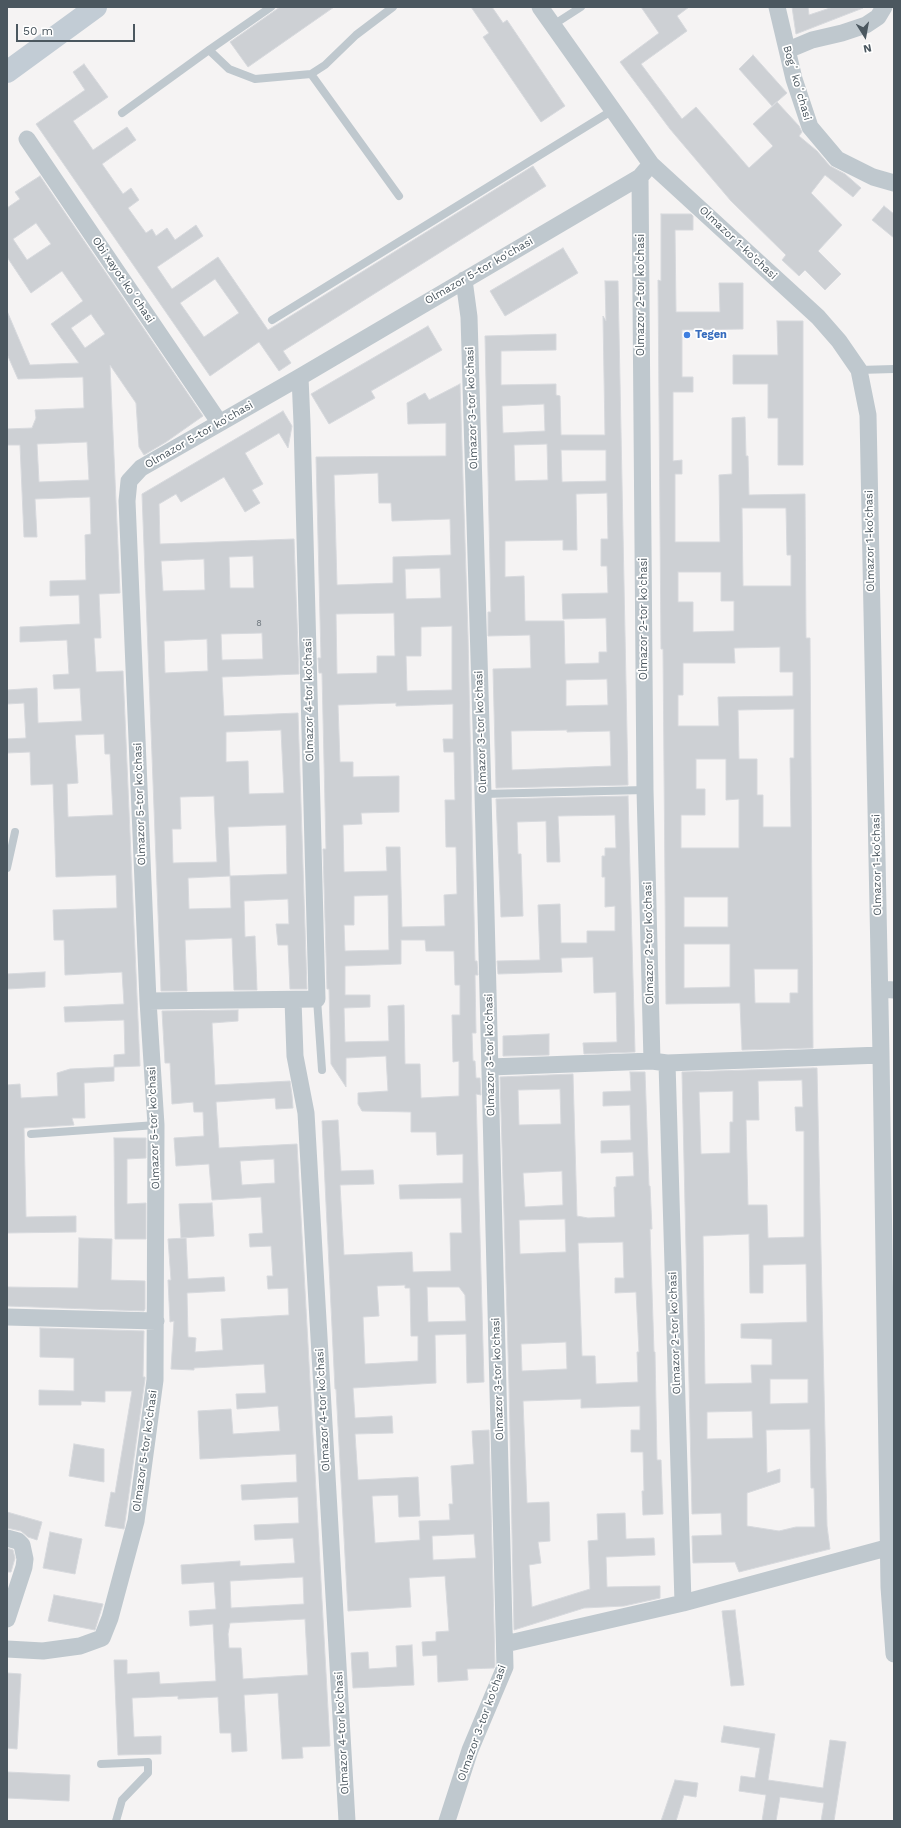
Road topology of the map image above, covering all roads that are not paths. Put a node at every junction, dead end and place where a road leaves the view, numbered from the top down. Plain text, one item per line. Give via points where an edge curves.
1 (96, 7) edge
2 (271, 7) edge
3 (393, 7) edge
4 (540, 7) edge
5 (581, 7) edge
6 (778, 7) edge
7 (884, 7) edge
8 (553, 25) junction
9 (208, 50) junction
10 (788, 50) junction
11 (7, 72) edge
12 (311, 74) junction
13 (613, 110) junction
14 (122, 113) dead end
15 (27, 139) dead end
16 (651, 164) junction
17 (640, 178) junction
18 (894, 183) edge
19 (399, 196) dead end
20 (464, 280) junction
21 (272, 320) dead end
22 (894, 369) edge
23 (859, 370) junction
24 (300, 378) junction
25 (219, 422) junction
26 (645, 790) junction
27 (483, 794) junction
28 (16, 832) dead end
29 (7, 868) edge
30 (887, 990) edge
31 (317, 998) junction
32 (293, 1000) junction
33 (148, 1001) junction
34 (881, 1055) junction
35 (660, 1062) junction
36 (490, 1067) junction
37 (322, 1070) dead end
38 (156, 1125) junction
39 (31, 1134) dead end
40 (7, 1318) edge
41 (156, 1321) junction
42 (7, 1538) edge
43 (890, 1547) junction
44 (892, 1587) edge
45 (683, 1603) junction
46 (7, 1619) edge
47 (505, 1644) junction
48 (7, 1650) edge
49 (894, 1654) edge
50 (102, 1764) dead end
51 (116, 1821) edge
52 (347, 1821) edge
53 (447, 1821) edge

1 - 11 main road
2 - 9 lane
3 - 12 lane via 356,36 324,66
4 - 8 street, Olmazor 1-ko'chasi
5 - 8 lane
6 - 10 street, Bogʻ koʻchasi
7 - 10 street via 878,18 866,25 812,40
8 - 13 street, Olmazor 1-ko'chasi
9 - 12 lane via 229,69 254,79
9 - 14 lane
10 - 18 street, Bogʻ koʻchasi via 794,79 810,126 837,159 873,177
12 - 19 lane
13 - 16 street, Olmazor 1-ko'chasi
13 - 21 lane
15 - 25 street, Obi xayot koʻchasi
16 - 17 street, Olmazor 5-tor ko'chasi
16 - 23 street, Olmazor 1-ko'chasi via 818,317
17 - 20 street, Olmazor 5-tor ko'chasi
17 - 26 street, Olmazor 2-tor ko'chasi
20 - 24 street, Olmazor 5-tor ko'chasi
20 - 27 street, Olmazor 3-tor ko'chasi via 469,317
22 - 23 lane
23 - 30 street, Olmazor 1-ko'chasi via 868,415
24 - 25 street, Olmazor 5-tor ko'chasi
24 - 31 street, Olmazor 4-tor ko'chasi
25 - 33 street, Olmazor 5-tor ko'chasi via 141,468 129,482 127,501
26 - 27 lane
26 - 35 street, Olmazor 2-tor ko'chasi
27 - 36 street, Olmazor 3-tor ko'chasi
28 - 29 lane
30 - 34 street, Olmazor 1-ko'chasi
31 - 32 street
31 - 37 lane
32 - 33 street
32 - 52 street, Olmazor 4-tor ko'chasi via 295,1056 306,1113
33 - 38 street, Olmazor 5-tor ko'chasi
34 - 35 street
34 - 43 street, Olmazor 1-ko'chasi
35 - 36 street
35 - 45 street, Olmazor 2-tor ko'chasi
36 - 47 street, Olmazor 3-tor ko'chasi
38 - 39 lane
38 - 41 street, Olmazor 5-tor ko'chasi
40 - 41 street
41 - 48 street, Olmazor 5-tor ko'chasi via 155,1380 136,1521 110,1618 102,1638 80,1646 43,1651
42 - 46 street via 22,1545 24,1567
43 - 44 street, Olmazor 1-ko'chasi
43 - 45 street
44 - 49 street, Olmazor 1-ko'chasi
45 - 47 street
47 - 53 street, Olmazor 3-tor ko'chasi via 505,1667 470,1750
50 - 51 lane via 148,1762 148,1773 122,1800

